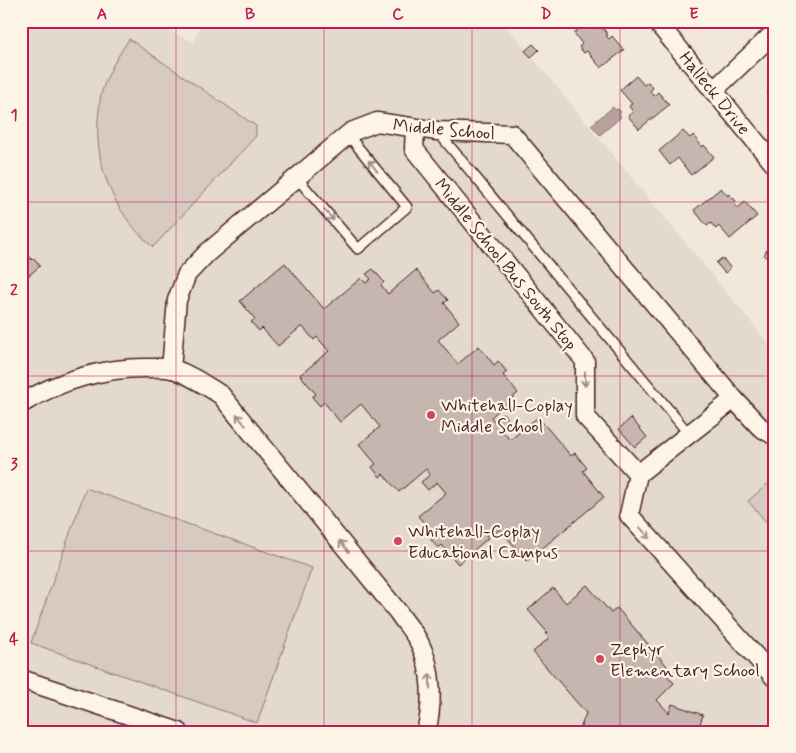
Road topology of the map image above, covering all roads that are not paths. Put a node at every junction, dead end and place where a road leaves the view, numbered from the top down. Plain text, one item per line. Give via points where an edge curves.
1 (656, 21) edge
2 (775, 32) edge
3 (713, 91) junction
4 (415, 128) junction
5 (437, 131) junction
6 (348, 135) junction
7 (775, 164) edge
8 (297, 178) junction
9 (171, 369) junction
10 (734, 399) junction
11 (21, 404) edge
12 (689, 434) junction
13 (775, 436) edge
14 (638, 474) junction
15 (775, 678) edge
16 (21, 680) edge
17 (155, 728) edge
18 (430, 731) edge
19 (179, 732) edge

1 - 3 street, Halleck Drive
2 - 3 street
3 - 7 street, Halleck Drive
4 - 5 street, Middle School
4 - 6 street, Middle School via 377,122
4 -> 14 street, Middle School Bus South Stop via 414,149 585,361 585,416
5 - 10 street, Middle School via 512,134
5 - 12 lane
6 - 8 street, Middle School
8 -> 6 lane via 358,249 364,244 407,207
8 - 9 street, Middle School via 207,253 187,274 177,300
9 - 11 street via 131,368 85,376 53,387
18 -> 9 street via 430,671 420,644 398,612 220,395 192,375
10 - 12 street
10 - 13 street, Middle School via 760,427
12 - 14 street
14 -> 15 street via 630,515
16 - 17 street
17 - 19 street

